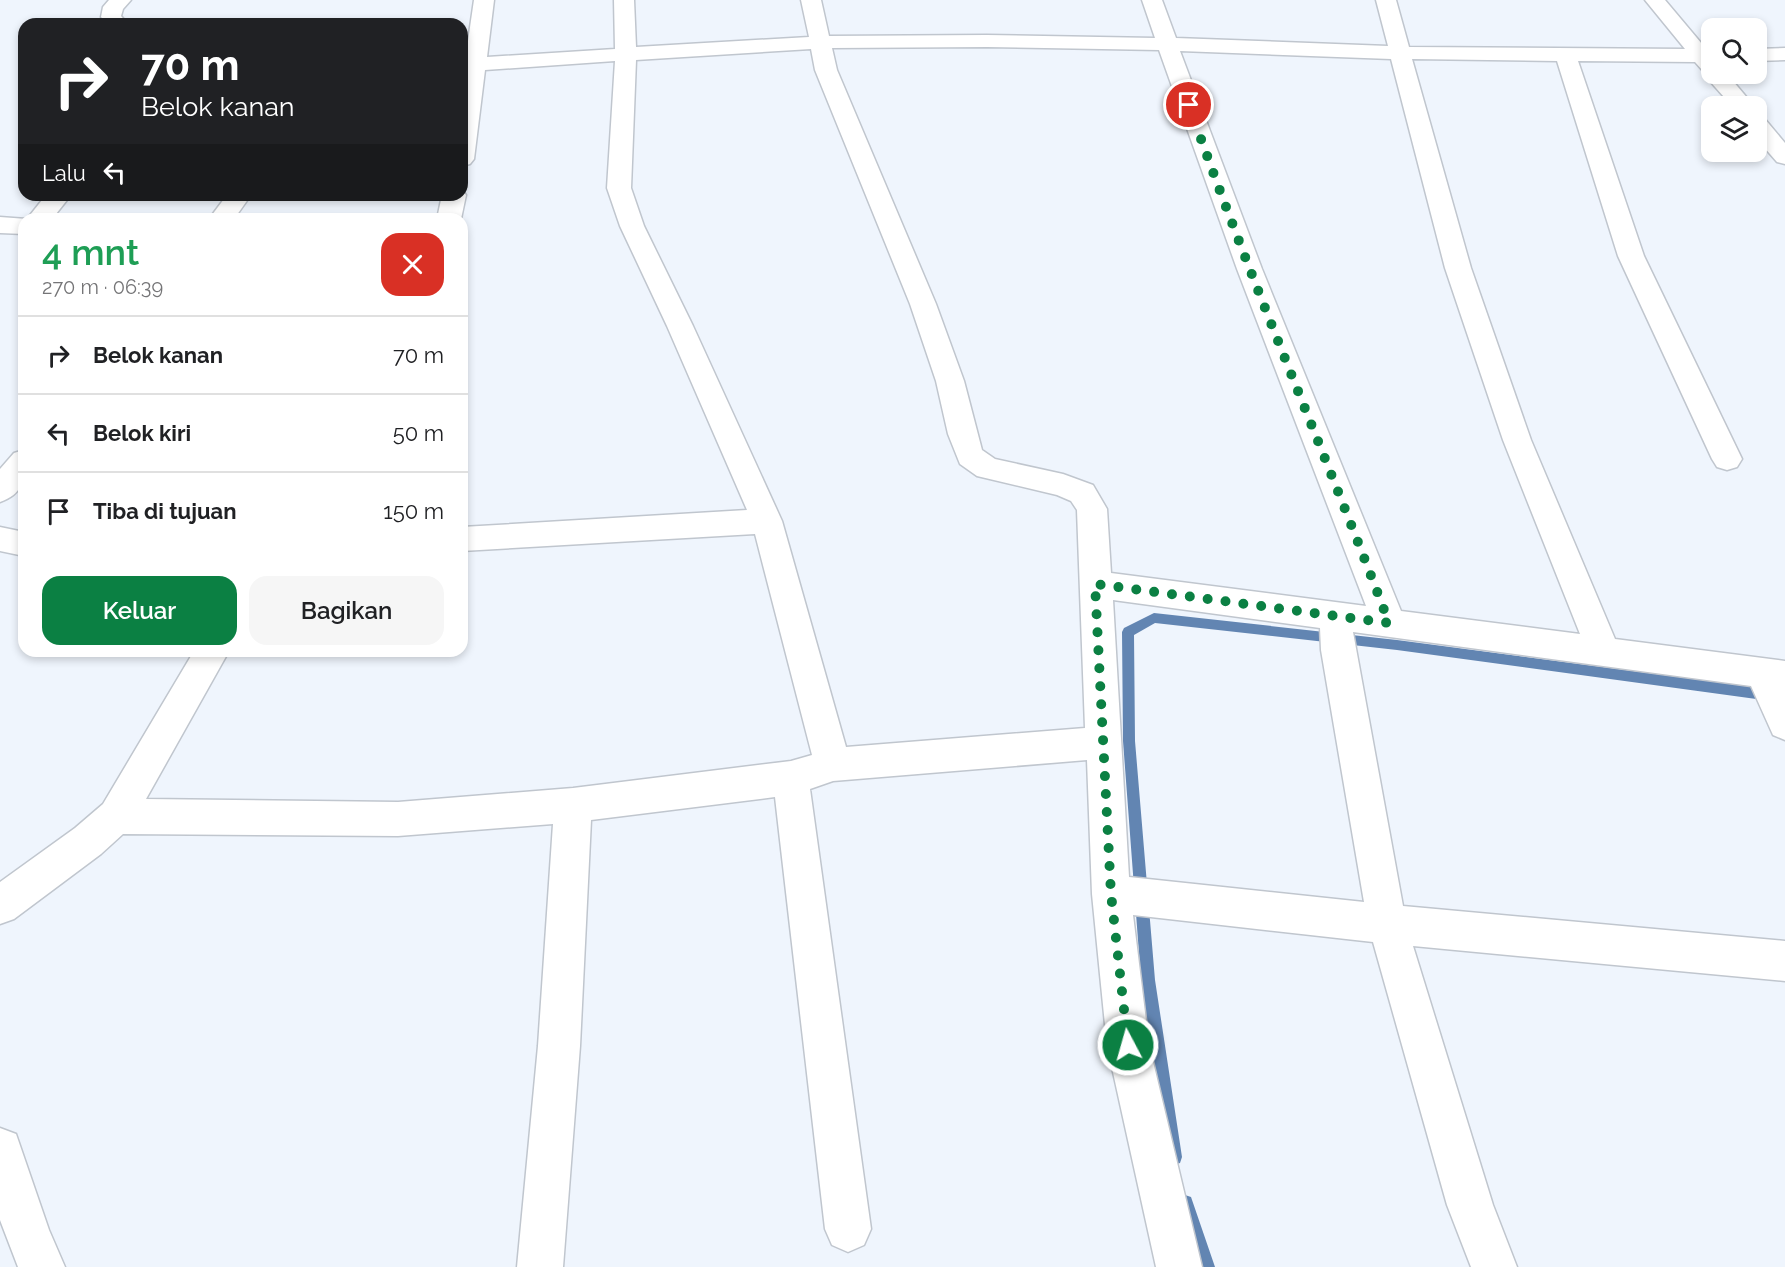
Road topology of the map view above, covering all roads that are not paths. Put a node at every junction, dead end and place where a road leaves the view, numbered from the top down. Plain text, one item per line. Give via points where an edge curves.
1 (121, 0) edge
2 (484, 0) edge
3 (624, 0) edge
4 (811, 0) edge
5 (1152, 0) edge
6 (1386, 0) edge
7 (1655, 0) edge
8 (112, 18) edge
9 (820, 42) junction
10 (1167, 44) junction
11 (1401, 52) junction
12 (1701, 52) edge
13 (626, 53) junction
14 (1785, 54) edge
15 (1566, 55) junction
16 (1767, 55) edge
17 (1701, 60) edge
18 (470, 76) edge
19 (1724, 84) edge
20 (1735, 96) edge
21 (468, 97) edge
22 (1767, 136) edge
23 (1785, 157) edge
24 (54, 201) edge
25 (44, 213) edge
26 (0, 225) edge
27 (18, 226) edge
28 (1727, 459) dead end
29 (18, 468) edge
30 (0, 490) edge
31 (767, 521) junction
32 (0, 539) edge
33 (468, 539) edge
34 (18, 543) edge
35 (1095, 584) junction
36 (1389, 623) junction
37 (1336, 630) junction
38 (1604, 652) junction
39 (209, 657) edge
40 (1776, 694) edge
41 (1104, 742) junction
42 (833, 765) junction
43 (791, 778) junction
44 (573, 805) junction
45 (116, 816) junction
46 (1133, 897) junction
47 (0, 904) edge
48 (1387, 924) junction
49 (1785, 961) edge
50 (0, 1150) edge
51 (848, 1229) dead end
52 (42, 1267) edge
53 (540, 1267) edge
54 (1179, 1267) edge
55 (1494, 1267) edge

1 - 8 street via 113,7
2 - 18 street
3 - 13 street
4 - 9 street
5 - 10 street
6 - 11 street
7 - 12 street
9 - 10 street
9 - 13 street
9 - 35 street via 826,70 923,304 950,381 970,456 987,468 1082,493 1092,509
10 - 11 street
10 - 36 street via 1263,306
11 - 15 street
11 - 38 street via 1458,268 1517,440
13 - 18 street
13 - 31 street via 619,188 632,226
14 - 16 street
15 - 17 street
15 - 28 street via 1631,256
18 - 21 street
19 - 20 street
22 - 23 street
24 - 25 street
26 - 27 street
29 - 30 street
31 - 33 street
31 - 42 street
32 - 34 street
35 - 37 street
35 - 41 street
36 - 37 street
36 - 38 street
37 - 48 street
38 - 40 street
39 - 45 street
41 - 42 street
41 - 46 street
42 - 43 street
43 - 44 street
43 - 51 street
44 - 45 street via 398,819
44 - 53 street via 559,1046
45 - 47 street via 88,842
46 - 48 street
46 - 54 street via 1128,1045
48 - 49 street
48 - 55 street via 1470,1205
50 - 52 street

